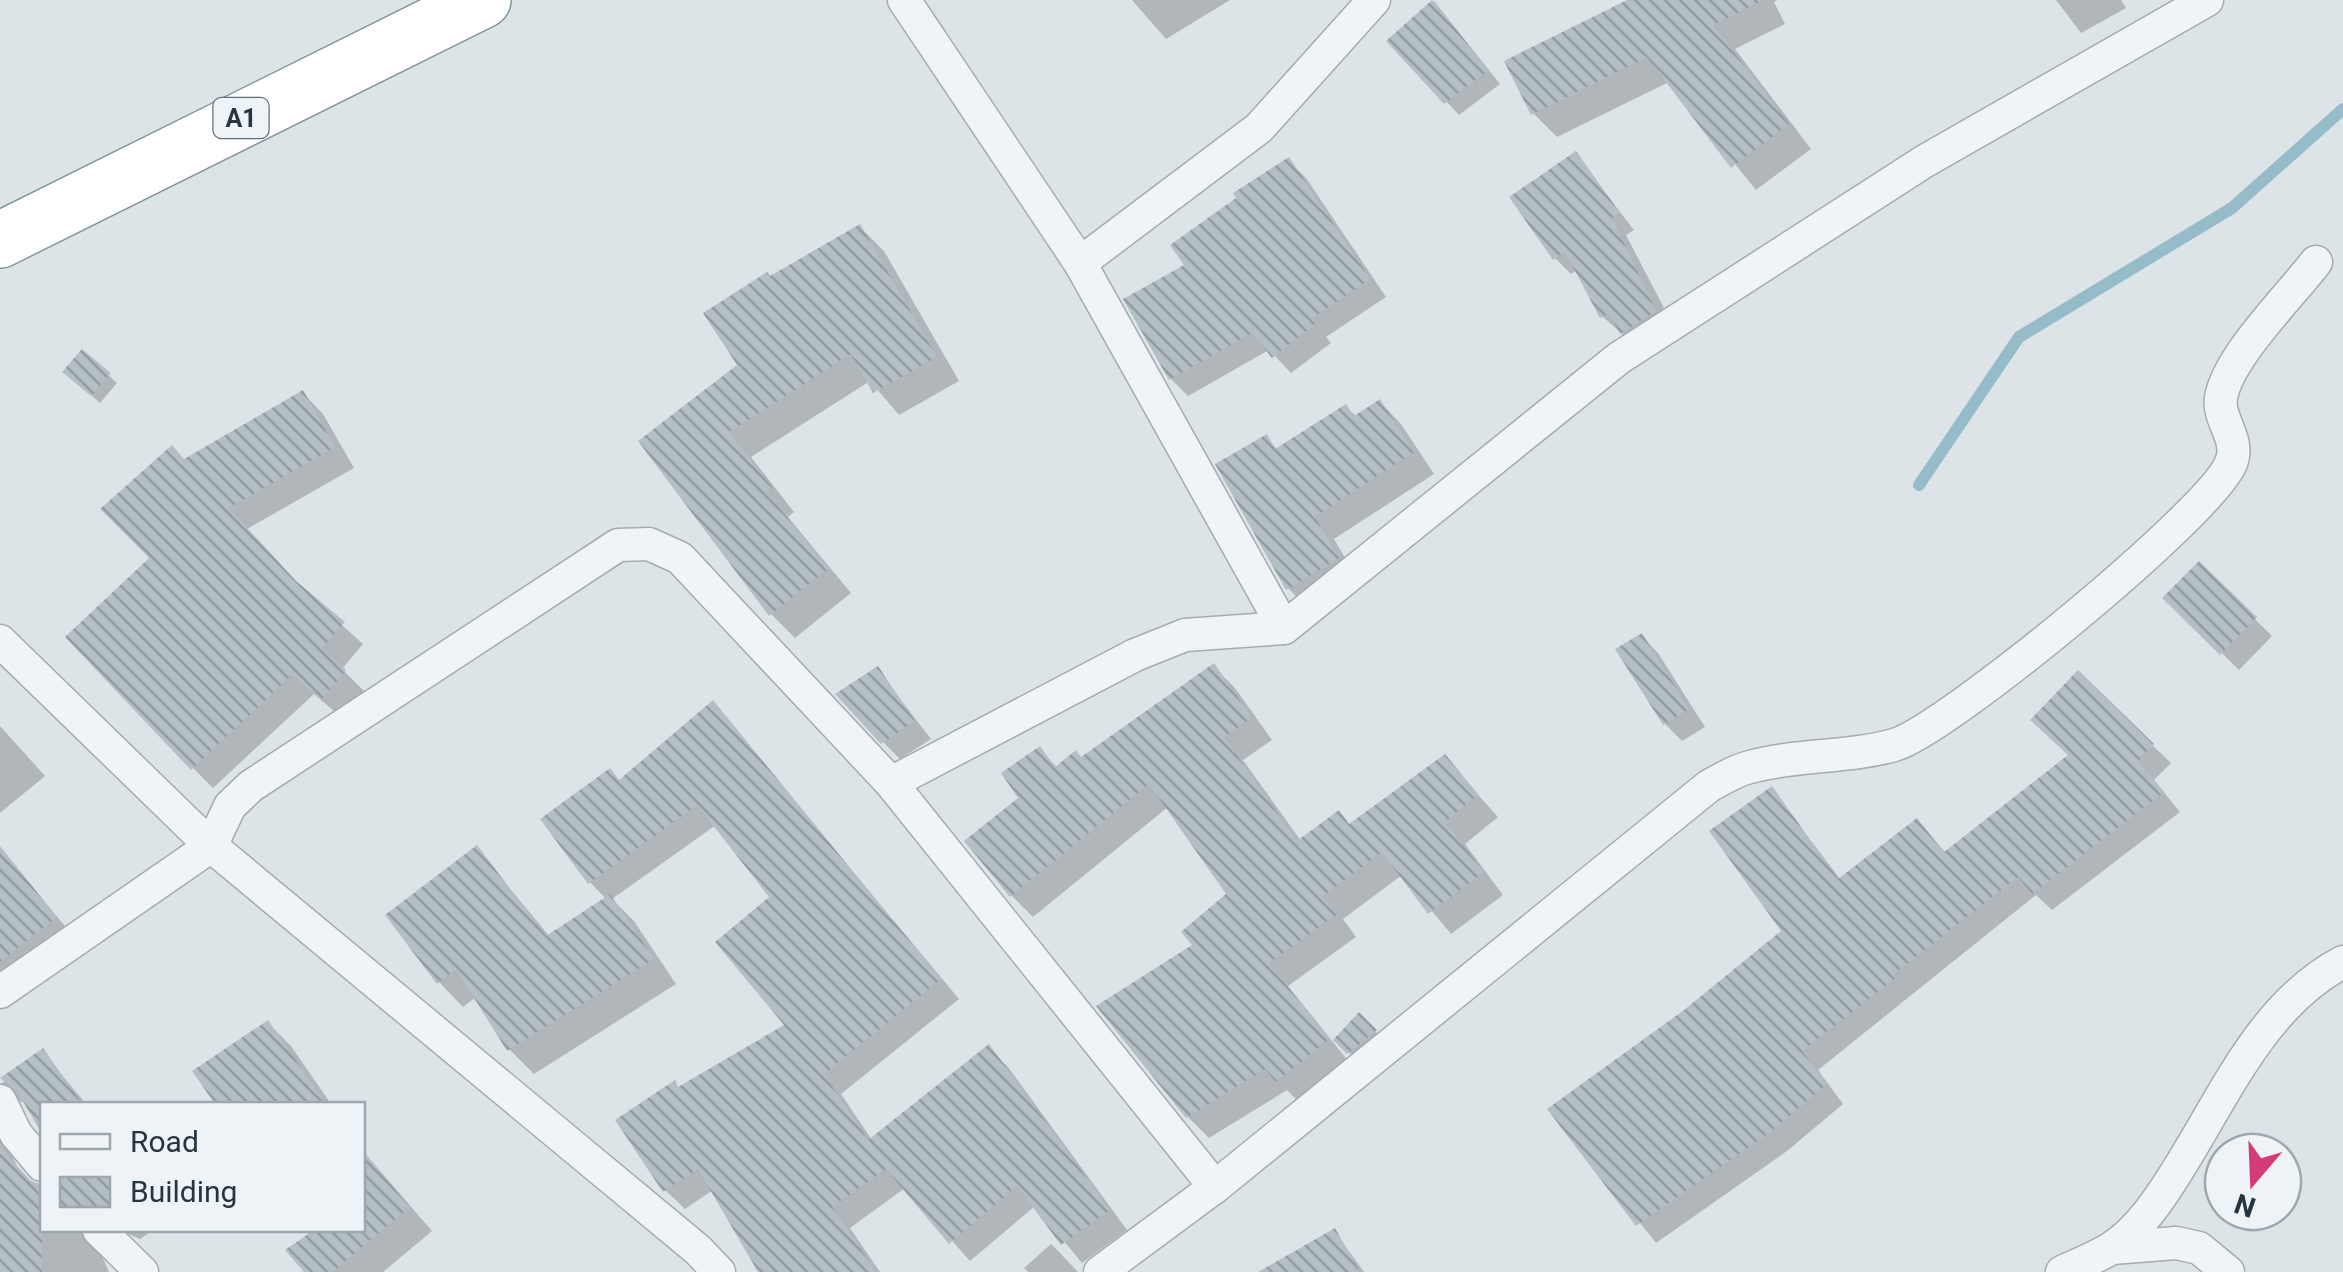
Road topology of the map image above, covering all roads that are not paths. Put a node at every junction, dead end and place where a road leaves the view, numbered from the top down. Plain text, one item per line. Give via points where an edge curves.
1 (483, 0) edge
2 (904, 0) edge
3 (1374, 0) edge
4 (2207, 0) edge
5 (0, 240) edge
6 (1080, 262) junction
7 (2316, 262) dead end
8 (1284, 628) junction
9 (0, 640) edge
10 (891, 783) junction
11 (211, 846) junction
12 (2343, 962) edge
13 (0, 992) edge
14 (0, 1100) edge
15 (40, 1163) edge
16 (1215, 1187) junction
17 (101, 1232) edge
18 (2112, 1248) junction
19 (142, 1272) edge
20 (719, 1272) edge
21 (1100, 1272) edge
22 (2062, 1272) edge
23 (2228, 1272) edge

1 - 5 highway, A1
2 - 6 street
3 - 6 street via 1259,128
4 - 8 street via 1924,162 1619,358
6 - 8 street
7 - 16 street via 2224,379 2220,404 2232,432 2232,462 2211,492 2127,574 1946,718 1896,745 1748,767 1709,786
8 - 10 street via 1185,636 1152,648
9 - 11 street
10 - 11 street via 680,558 650,544 618,545 252,786 230,806
10 - 16 street
11 - 13 street
11 - 20 street
12 - 18 street via 2261,1030 2155,1206
14 - 15 street
16 - 21 street
17 - 19 street
18 - 22 street
18 - 23 street via 2176,1243 2198,1248

